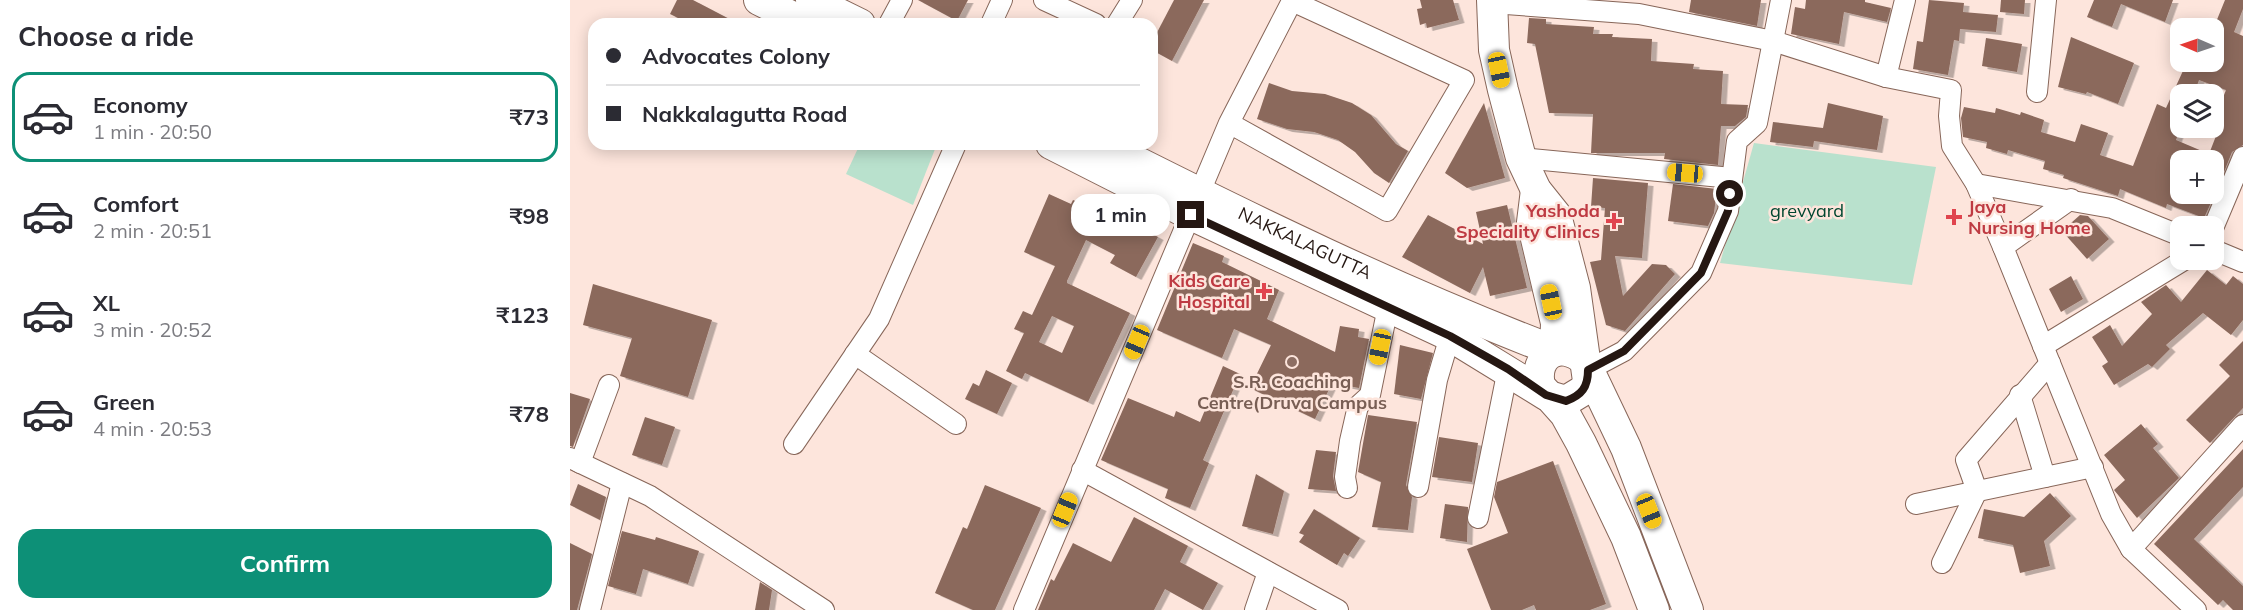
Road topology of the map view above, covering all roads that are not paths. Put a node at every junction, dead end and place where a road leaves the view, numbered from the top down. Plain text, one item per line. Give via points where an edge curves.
1 (759, 0) edge
2 (812, 0) edge
3 (902, 0) edge
4 (1002, 0) edge
5 (1044, 0) edge
6 (1132, 0) edge
7 (1781, 0) edge
8 (1905, 0) edge
9 (2046, 0) edge
10 (1491, 1) edge
11 (1641, 7) edge
12 (795, 18) edge
13 (848, 18) edge
14 (892, 18) edge
15 (994, 18) edge
16 (1083, 18) edge
17 (1121, 18) edge
18 (1773, 41) junction
19 (1886, 77) junction
20 (2037, 92) dead end
21 (1230, 123) junction
22 (953, 150) edge
23 (1066, 150) edge
24 (1111, 150) edge
25 (2243, 157) edge
26 (1521, 158) junction
27 (1732, 178) junction
28 (1976, 184) junction
29 (1536, 190) junction
30 (2071, 199) junction
31 (1196, 204) junction
32 (2218, 216) edge
33 (2170, 232) edge
34 (2003, 247) junction
35 (2224, 254) edge
36 (2243, 262) edge
37 (2170, 270) edge
38 (1389, 307) junction
39 (1450, 336) junction
40 (1555, 351) junction
41 (855, 354) junction
42 (2047, 354) junction
43 (1508, 369) junction
44 (1588, 370) junction
45 (609, 385) dead end
46 (1546, 395) junction
47 (2020, 395) junction
48 (956, 424) dead end
49 (2243, 425) edge
50 (794, 444) dead end
51 (575, 460) edge
52 (2092, 467) junction
53 (1082, 470) junction
54 (2045, 477) junction
55 (622, 483) junction
56 (1418, 487) dead end
57 (1347, 488) dead end
58 (1977, 491) junction
59 (1916, 504) dead end
60 (1478, 518) dead end
61 (2131, 549) junction
62 (1942, 563) dead end
63 (1268, 572) junction
64 (590, 610) edge
65 (824, 610) edge
66 (1024, 610) edge
67 (1255, 610) edge
68 (1338, 610) edge
69 (1654, 610) edge
70 (1688, 610) edge
71 (2196, 610) edge

1 - 12 main road
2 - 13 main road
3 - 14 street
4 - 15 street
5 - 16 street
6 - 17 street
7 - 18 street
8 - 19 street
9 - 20 street
10 - 11 street
10 - 26 main road via 1494,50
11 - 18 street
18 - 19 street
18 - 27 street via 1756,123 1737,141
19 - 28 street via 1951,90 1952,146
21 - 21 street via 1292,1 1464,80 1387,211
21 - 31 street
22 - 41 street via 879,319
23 - 31 main road
24 - 31 main road, NAKKALAGUTTA
25 - 32 street
26 - 27 street
26 - 29 main road
27 - 44 street via 1728,211 1701,273 1624,351
28 - 30 street
28 - 34 street
29 - 40 main road via 1532,222 1556,323
29 - 44 main road via 1556,214 1575,288
30 - 33 street via 2112,208
30 - 34 street
31 - 38 main road
31 - 40 main road, NAKKALAGUTTA
31 - 53 street
34 - 42 street
35 - 36 street
37 - 42 street
38 - 39 main road
38 - 57 street via 1370,395 1358,406 1345,477
39 - 43 main road
39 - 56 street via 1437,380
40 - 44 main road via 1576,353
40 - 46 main road via 1540,365 1540,386
41 - 48 street
41 - 50 street
42 - 47 street
42 - 52 street
43 - 46 main road
43 - 60 street
44 - 46 main road via 1588,381 1576,398 1566,401
44 - 70 main road via 1626,448
45 - 51 street
46 - 69 main road via 1565,414 1581,443 1626,537
47 - 54 street
47 - 58 street via 1966,460
49 - 61 street
51 - 55 street
52 - 54 street
52 - 61 street via 2111,514
53 - 63 street
53 - 66 street
54 - 58 street
55 - 64 street
55 - 65 street via 650,496
58 - 59 street
58 - 62 street
61 - 71 street
63 - 67 street
63 - 68 street

